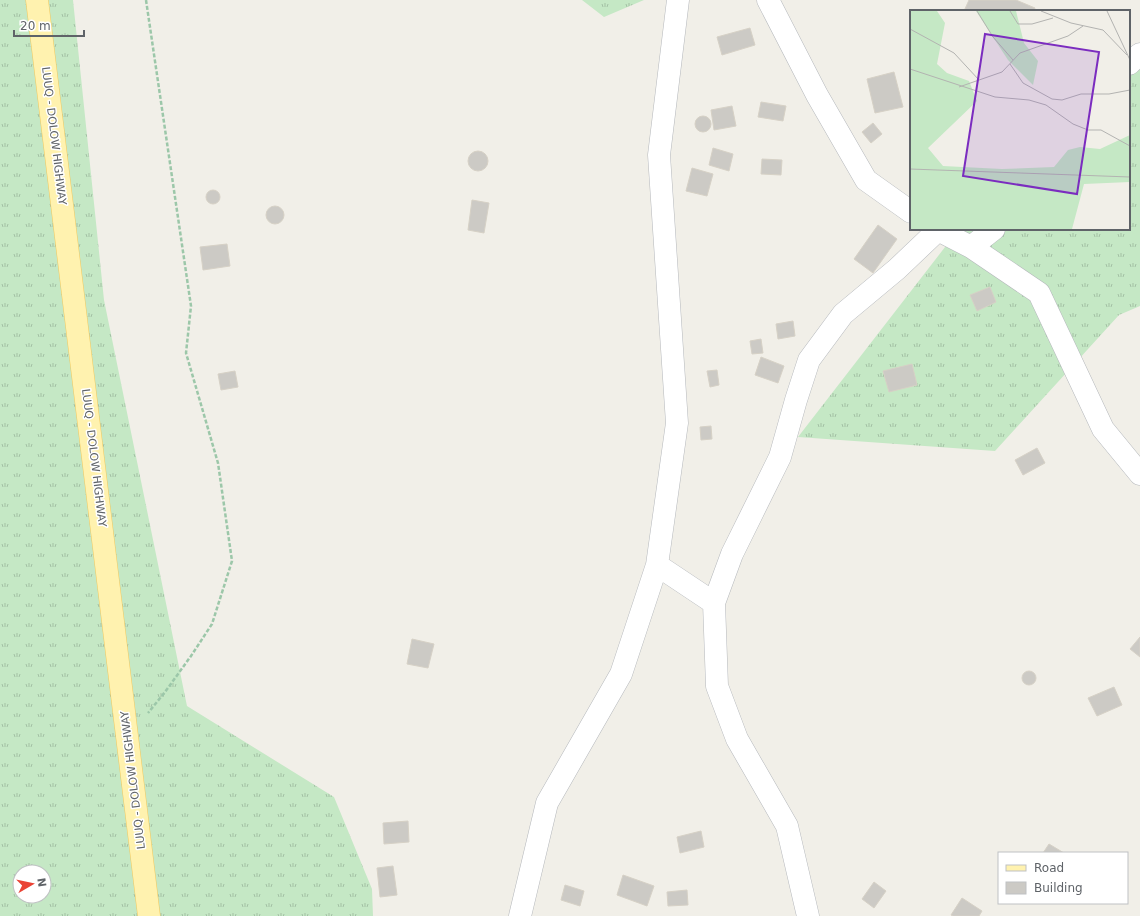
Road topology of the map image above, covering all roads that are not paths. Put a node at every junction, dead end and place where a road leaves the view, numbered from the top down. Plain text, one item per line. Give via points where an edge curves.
1 (37, 0) edge
2 (678, 0) edge
3 (775, 4) edge
4 (1140, 54) edge
5 (1130, 63) edge
6 (910, 211) edge
7 (937, 230) edge
8 (993, 230) edge
9 (971, 247) junction
10 (1140, 474) edge
11 (657, 565) junction
12 (714, 603) junction
13 (149, 916) edge
14 (520, 916) edge
15 (808, 916) edge

1 - 13 main road, LUUQ - DOLOW HIGHWAY
2 - 11 street via 659,155 677,423
3 - 6 street via 817,95 866,180
4 - 5 street
7 - 9 street
7 - 12 street via 897,269 843,314 809,360 780,457 732,554
8 - 9 street
9 - 10 street via 1039,293 1103,429
11 - 12 street
11 - 14 street via 621,674 547,803
12 - 15 street via 717,686 737,739 787,826

